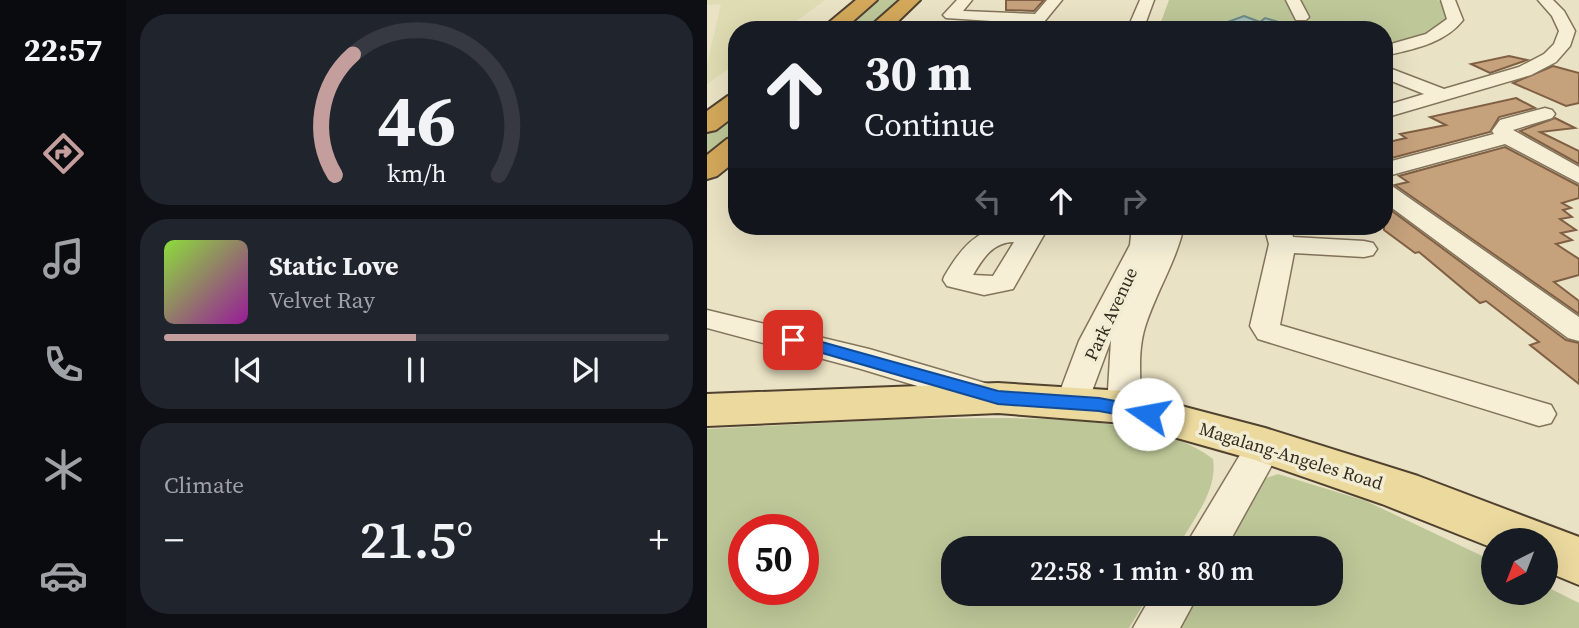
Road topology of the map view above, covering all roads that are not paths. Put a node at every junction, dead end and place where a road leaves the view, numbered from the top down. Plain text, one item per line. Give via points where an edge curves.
1 (868, 0) edge
2 (911, 0) edge
3 (965, 0) edge
4 (1055, 0) edge
5 (1147, 0) edge
6 (1293, 0) edge
7 (1448, 0) edge
8 (1545, 0) edge
9 (1301, 17) dead end
10 (841, 21) edge
11 (886, 21) edge
12 (1139, 21) edge
13 (1393, 49) edge
14 (1393, 75) edge
15 (1443, 95) junction
16 (728, 108) edge
17 (1393, 110) edge
18 (1545, 114) dead end
19 (707, 124) edge
20 (1508, 137) junction
21 (728, 152) edge
22 (1393, 168) edge
23 (707, 170) edge
24 (1579, 176) edge
25 (1393, 197) edge
26 (1144, 235) edge
27 (1170, 235) edge
28 (1280, 235) edge
29 (1364, 249) dead end
30 (707, 319) edge
31 (1579, 331) edge
32 (998, 398) junction
33 (1073, 402) junction
34 (1124, 407) junction
35 (707, 410) edge
36 (1539, 414) dead end
37 (1265, 444) junction
38 (1499, 528) edge
39 (1211, 536) edge
40 (1558, 552) edge
41 (1579, 562) edge
42 (1169, 606) edge
43 (1156, 628) edge

1 - 10 highway
2 - 11 highway
3 - 4 street via 951,15 1039,19
5 - 12 street
6 - 9 street
7 - 13 street via 1455,20 1450,25 1428,39
8 - 15 street via 1567,31 1562,46 1550,58 1525,71
14 - 15 street
15 - 17 street
16 - 19 highway
18 - 20 street via 1504,126 1502,131
20 - 22 street
20 - 24 street
21 - 23 highway
25 - 31 street
26 - 33 street, Park Avenue via 1095,341
27 - 34 street, Park Avenue via 1126,342
28 - 29 street
28 - 36 street via 1265,326 1269,332
30 - 32 street
32 - 33 main road, Magalang-Angeles Road
32 - 35 main road, Magalang-Angeles Road
33 - 34 main road, Magalang-Angeles Road
34 - 37 main road, Magalang-Angeles Road
37 - 38 main road, Magalang-Angeles Road
37 - 39 street
40 - 41 main road
42 - 43 street

